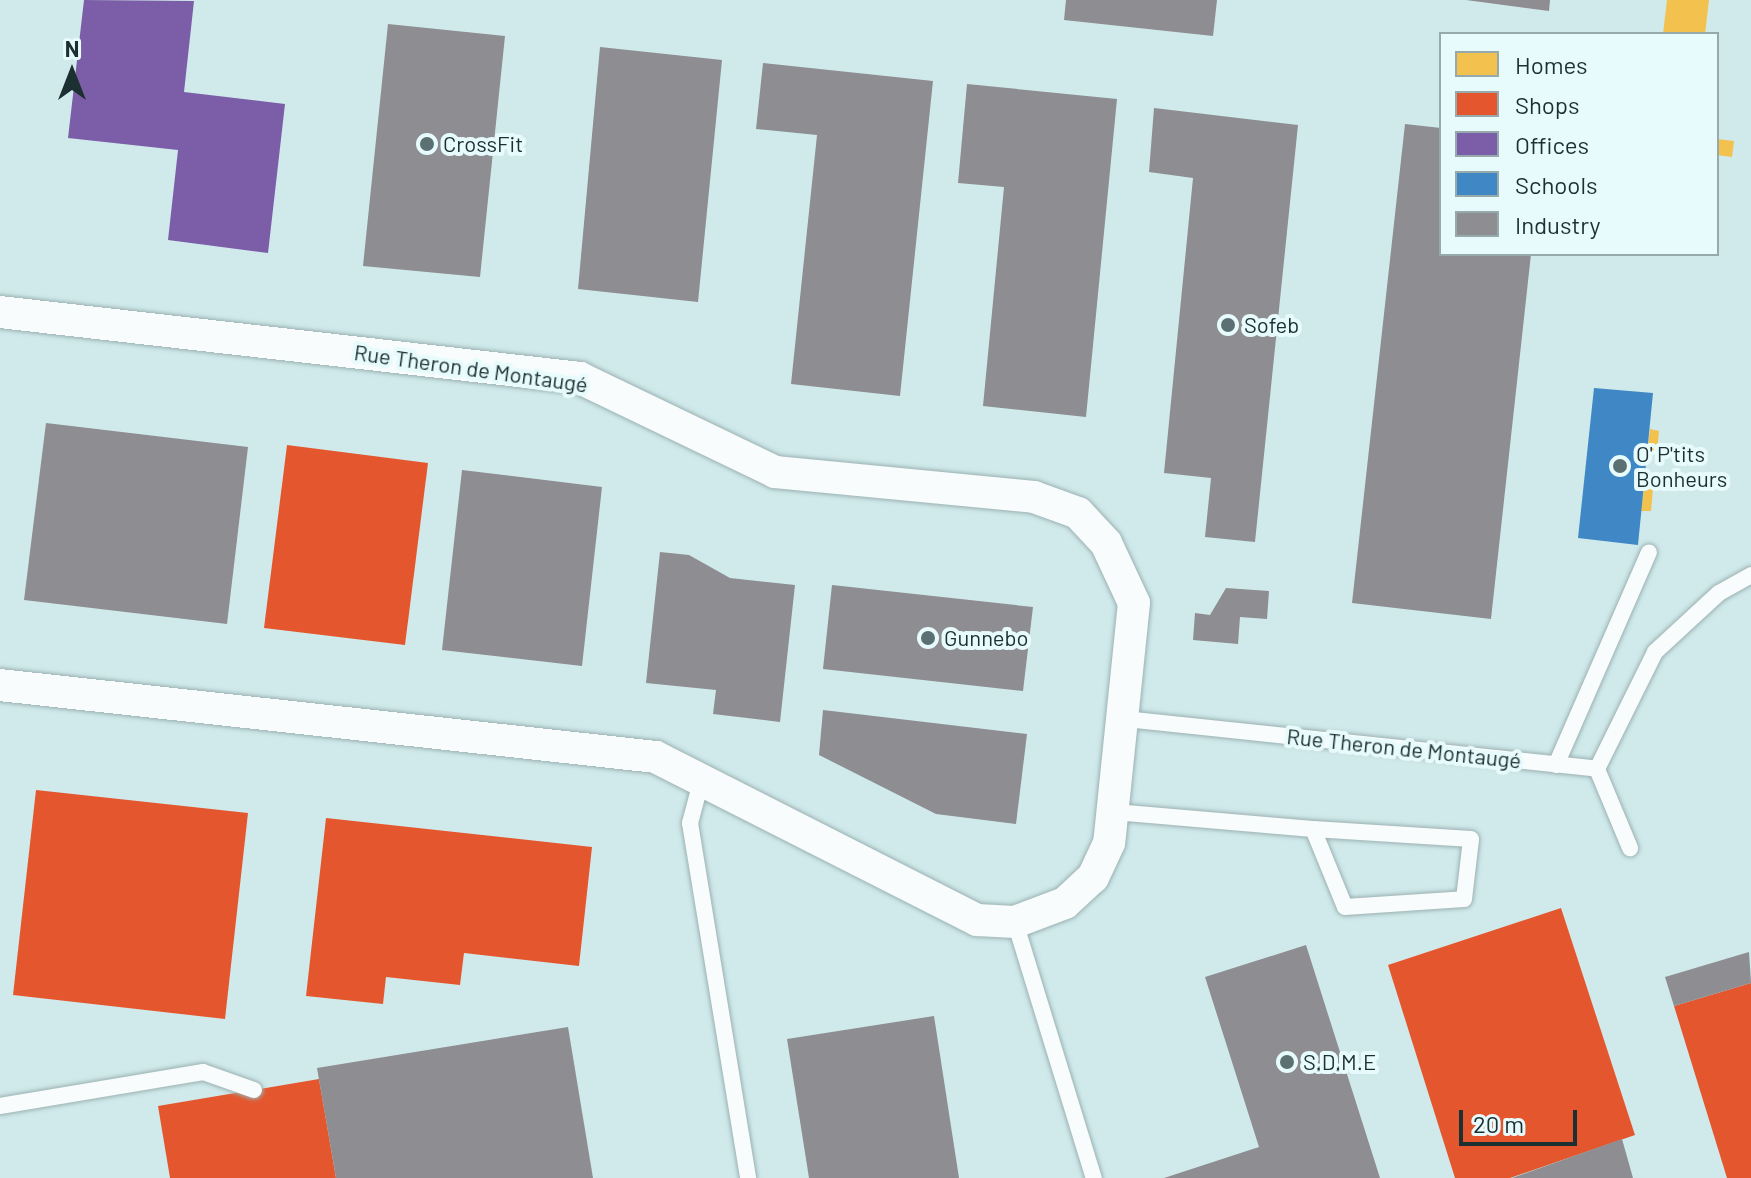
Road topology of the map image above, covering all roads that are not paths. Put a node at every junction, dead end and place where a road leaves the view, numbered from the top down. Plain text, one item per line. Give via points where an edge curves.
1 (0, 312) edge
2 (1649, 552) dead end
3 (1751, 575) edge
4 (0, 685) edge
5 (1125, 719) junction
6 (1556, 765) junction
7 (1597, 769) junction
8 (702, 776) junction
9 (1114, 812) junction
10 (1313, 829) junction
11 (1630, 848) dead end
12 (1015, 922) junction
13 (254, 1090) dead end
14 (0, 1106) edge
15 (748, 1178) edge
16 (1094, 1178) edge

1 - 5 street, Rue Theron de Montaugé via 580,378 775,472 1034,497 1078,513 1106,543 1134,603
2 - 6 lane
3 - 7 lane via 1719,593 1655,652
4 - 8 street, Rue Theron de Montaugé via 602,748 656,757
5 - 6 lane, Rue Theron de Montaugé
5 - 9 street, Rue Theron de Montaugé
6 - 7 lane, Rue Theron de Montaugé
7 - 11 lane
8 - 12 street, Rue Theron de Montaugé via 977,920
8 - 15 lane via 690,823
9 - 10 lane
9 - 12 street, Rue Theron de Montaugé via 1093,877 1065,903
10 - 10 lane via 1345,907 1464,899 1471,839
12 - 16 lane
13 - 14 lane via 203,1072

